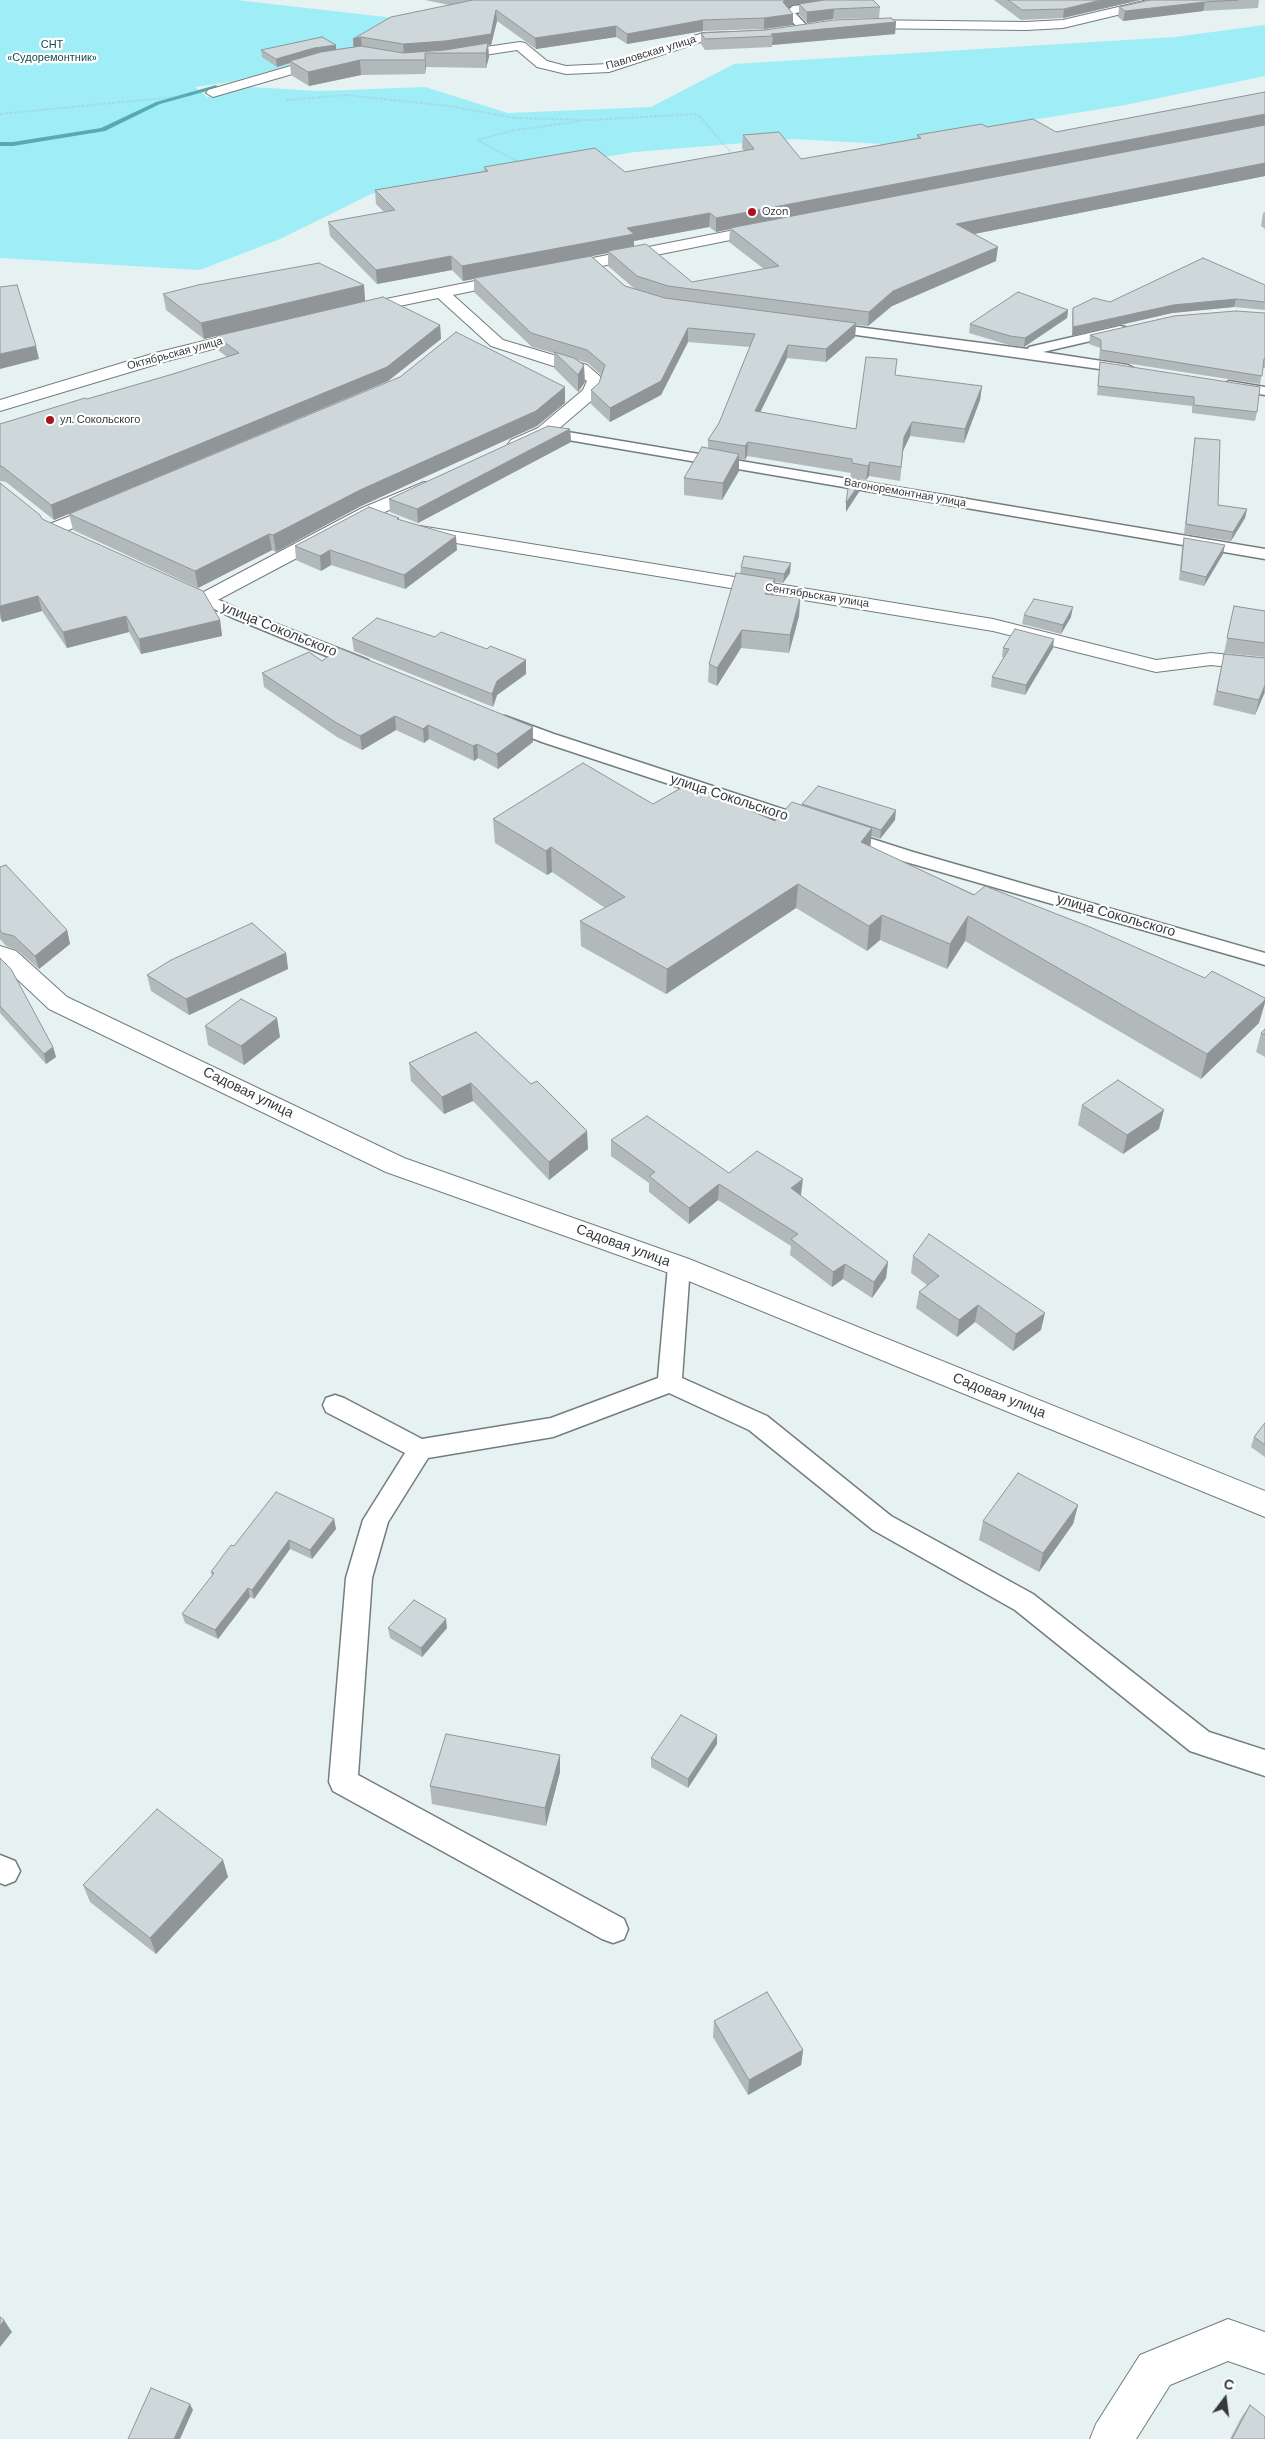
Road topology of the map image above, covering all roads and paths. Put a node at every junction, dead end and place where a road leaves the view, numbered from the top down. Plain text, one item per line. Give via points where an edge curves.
1 (1189, 0) edge
2 (832, 4) edge
3 (842, 24) edge
4 (809, 28) joint
5 (788, 31) edge
6 (756, 35) edge
7 (337, 58) edge
8 (437, 58) edge
9 (214, 93) joint
10 (284, 99) dead end
11 (0, 114) edge
12 (592, 120) junction
13 (736, 159) edge
14 (528, 167) edge
15 (778, 227) edge
16 (595, 263) junction
17 (548, 272) edge
18 (609, 276) edge
19 (520, 277) edge
20 (440, 292) junction
21 (338, 314) edge
22 (811, 325) edge
23 (480, 327) junction
24 (1135, 327) edge
25 (263, 332) edge
26 (460, 337) edge
27 (1024, 352) junction
28 (1140, 371) edge
29 (1217, 383) edge
30 (1265, 391) edge
31 (0, 406) edge
32 (544, 432) junction
33 (500, 452) edge
34 (439, 480) edge
35 (118, 502) edge
36 (369, 512) junction
37 (38, 517) edge
38 (54, 529) junction
39 (72, 538) edge
40 (1265, 554) edge
41 (170, 583) edge
42 (205, 599) junction
43 (1265, 665) edge
44 (374, 669) edge
45 (493, 716) edge
46 (0, 954) edge
47 (1265, 959) edge
48 (679, 1266) junction
49 (670, 1383) junction
50 (335, 1405) dead end
51 (420, 1449) junction
52 (1265, 1504) edge
53 (1265, 1763) edge
54 (613, 1929) dead end
55 (1265, 2354) edge
56 (1111, 2439) edge

1 - 3 street via 1158,1 1063,24
2 - 4 lane via 793,9 789,13
4 - 5 street
6 - 8 street, Павловская улица via 703,37 609,68 566,70 542,64 520,46
7 - 9 street via 320,60
9 - 11 path
10 - 12 path via 346,95 449,106 514,118
12 - 13 path via 697,114
12 - 14 path via 510,131 477,140
15 - 16 street
16 - 17 street
16 - 18 lane
19 - 20 street
20 - 21 street
20 - 23 street
22 - 27 lane
23 - 26 street
23 - 32 street via 497,343 581,369 596,380 591,392
24 - 27 lane
25 - 31 street, Октябрьская улица via 161,357
27 - 28 lane
29 - 30 lane
32 - 33 street
32 - 40 lane, Вагоноремонтная улица
34 - 36 street, улица Сокольского
35 - 38 street
36 - 42 street, улица Сокольского
36 - 43 street, Сентябрьская улица via 417,531 993,625 1156,666 1211,659
37 - 38 lane
38 - 39 lane
41 - 42 lane, улица Сокольского
42 - 44 lane, улица Сокольского
45 - 47 lane, улица Сокольского via 548,738 906,856
46 - 48 street, Садовая улица via 7,956 58,1003 395,1165
48 - 49 lane
48 - 52 street, Садовая улица
49 - 51 lane via 553,1427
49 - 53 lane via 758,1423 882,1523 1024,1602 1200,1742
50 - 51 lane
51 - 54 lane via 376,1520 359,1578 342,1782
55 - 56 street via 1228,2340 1155,2370

